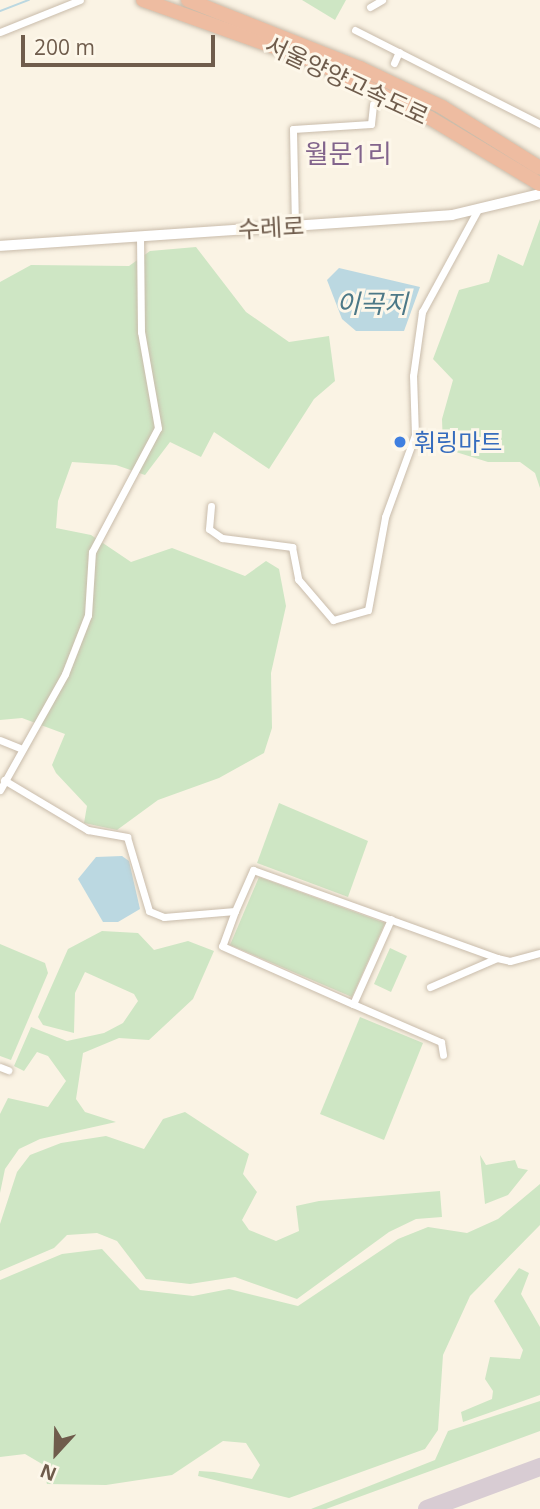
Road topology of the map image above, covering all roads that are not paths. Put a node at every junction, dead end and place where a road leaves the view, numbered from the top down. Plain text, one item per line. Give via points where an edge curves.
1 (80, 0) edge
2 (143, 0) edge
3 (188, 0) edge
4 (382, 0) edge
5 (370, 7) dead end
6 (355, 30) dead end
7 (0, 32) edge
8 (399, 52) junction
9 (394, 62) dead end
10 (373, 104) dead end
11 (540, 124) edge
12 (539, 182) edge
13 (477, 211) junction
14 (295, 226) junction
15 (140, 235) junction
16 (0, 246) edge
17 (211, 506) dead end
18 (0, 740) edge
19 (20, 748) junction
20 (4, 780) junction
21 (0, 790) edge
22 (235, 911) junction
23 (391, 919) junction
24 (540, 953) edge
25 (496, 958) junction
26 (430, 987) dead end
27 (354, 1004) junction
28 (443, 1055) dead end
29 (0, 1067) edge
30 (8, 1070) dead end

1 - 7 street
2 - 12 highway, 서울양양고속도로 via 316,62 430,118
3 - 12 highway, 서울양양고속도로 via 360,68 454,114
4 - 5 street
6 - 8 street
8 - 9 street
8 - 11 street
10 - 14 street via 371,124 293,129
12 - 13 main road, 수레로
13 - 14 main road, 수레로
13 - 17 street via 422,312 413,376 415,435 385,517 368,610 333,620 298,579 292,547 222,538 209,529
14 - 15 main road, 수레로
15 - 16 main road, 수레로
15 - 19 street via 141,332 158,428 92,551 88,615 65,674
18 - 19 street
19 - 20 street
20 - 21 street
20 - 22 street via 80,826 127,837 149,911 164,916
22 - 23 street via 253,870
22 - 27 street via 222,946
23 - 25 street
23 - 27 street
24 - 25 street via 510,961
25 - 26 street
27 - 28 street via 441,1042
29 - 30 street

